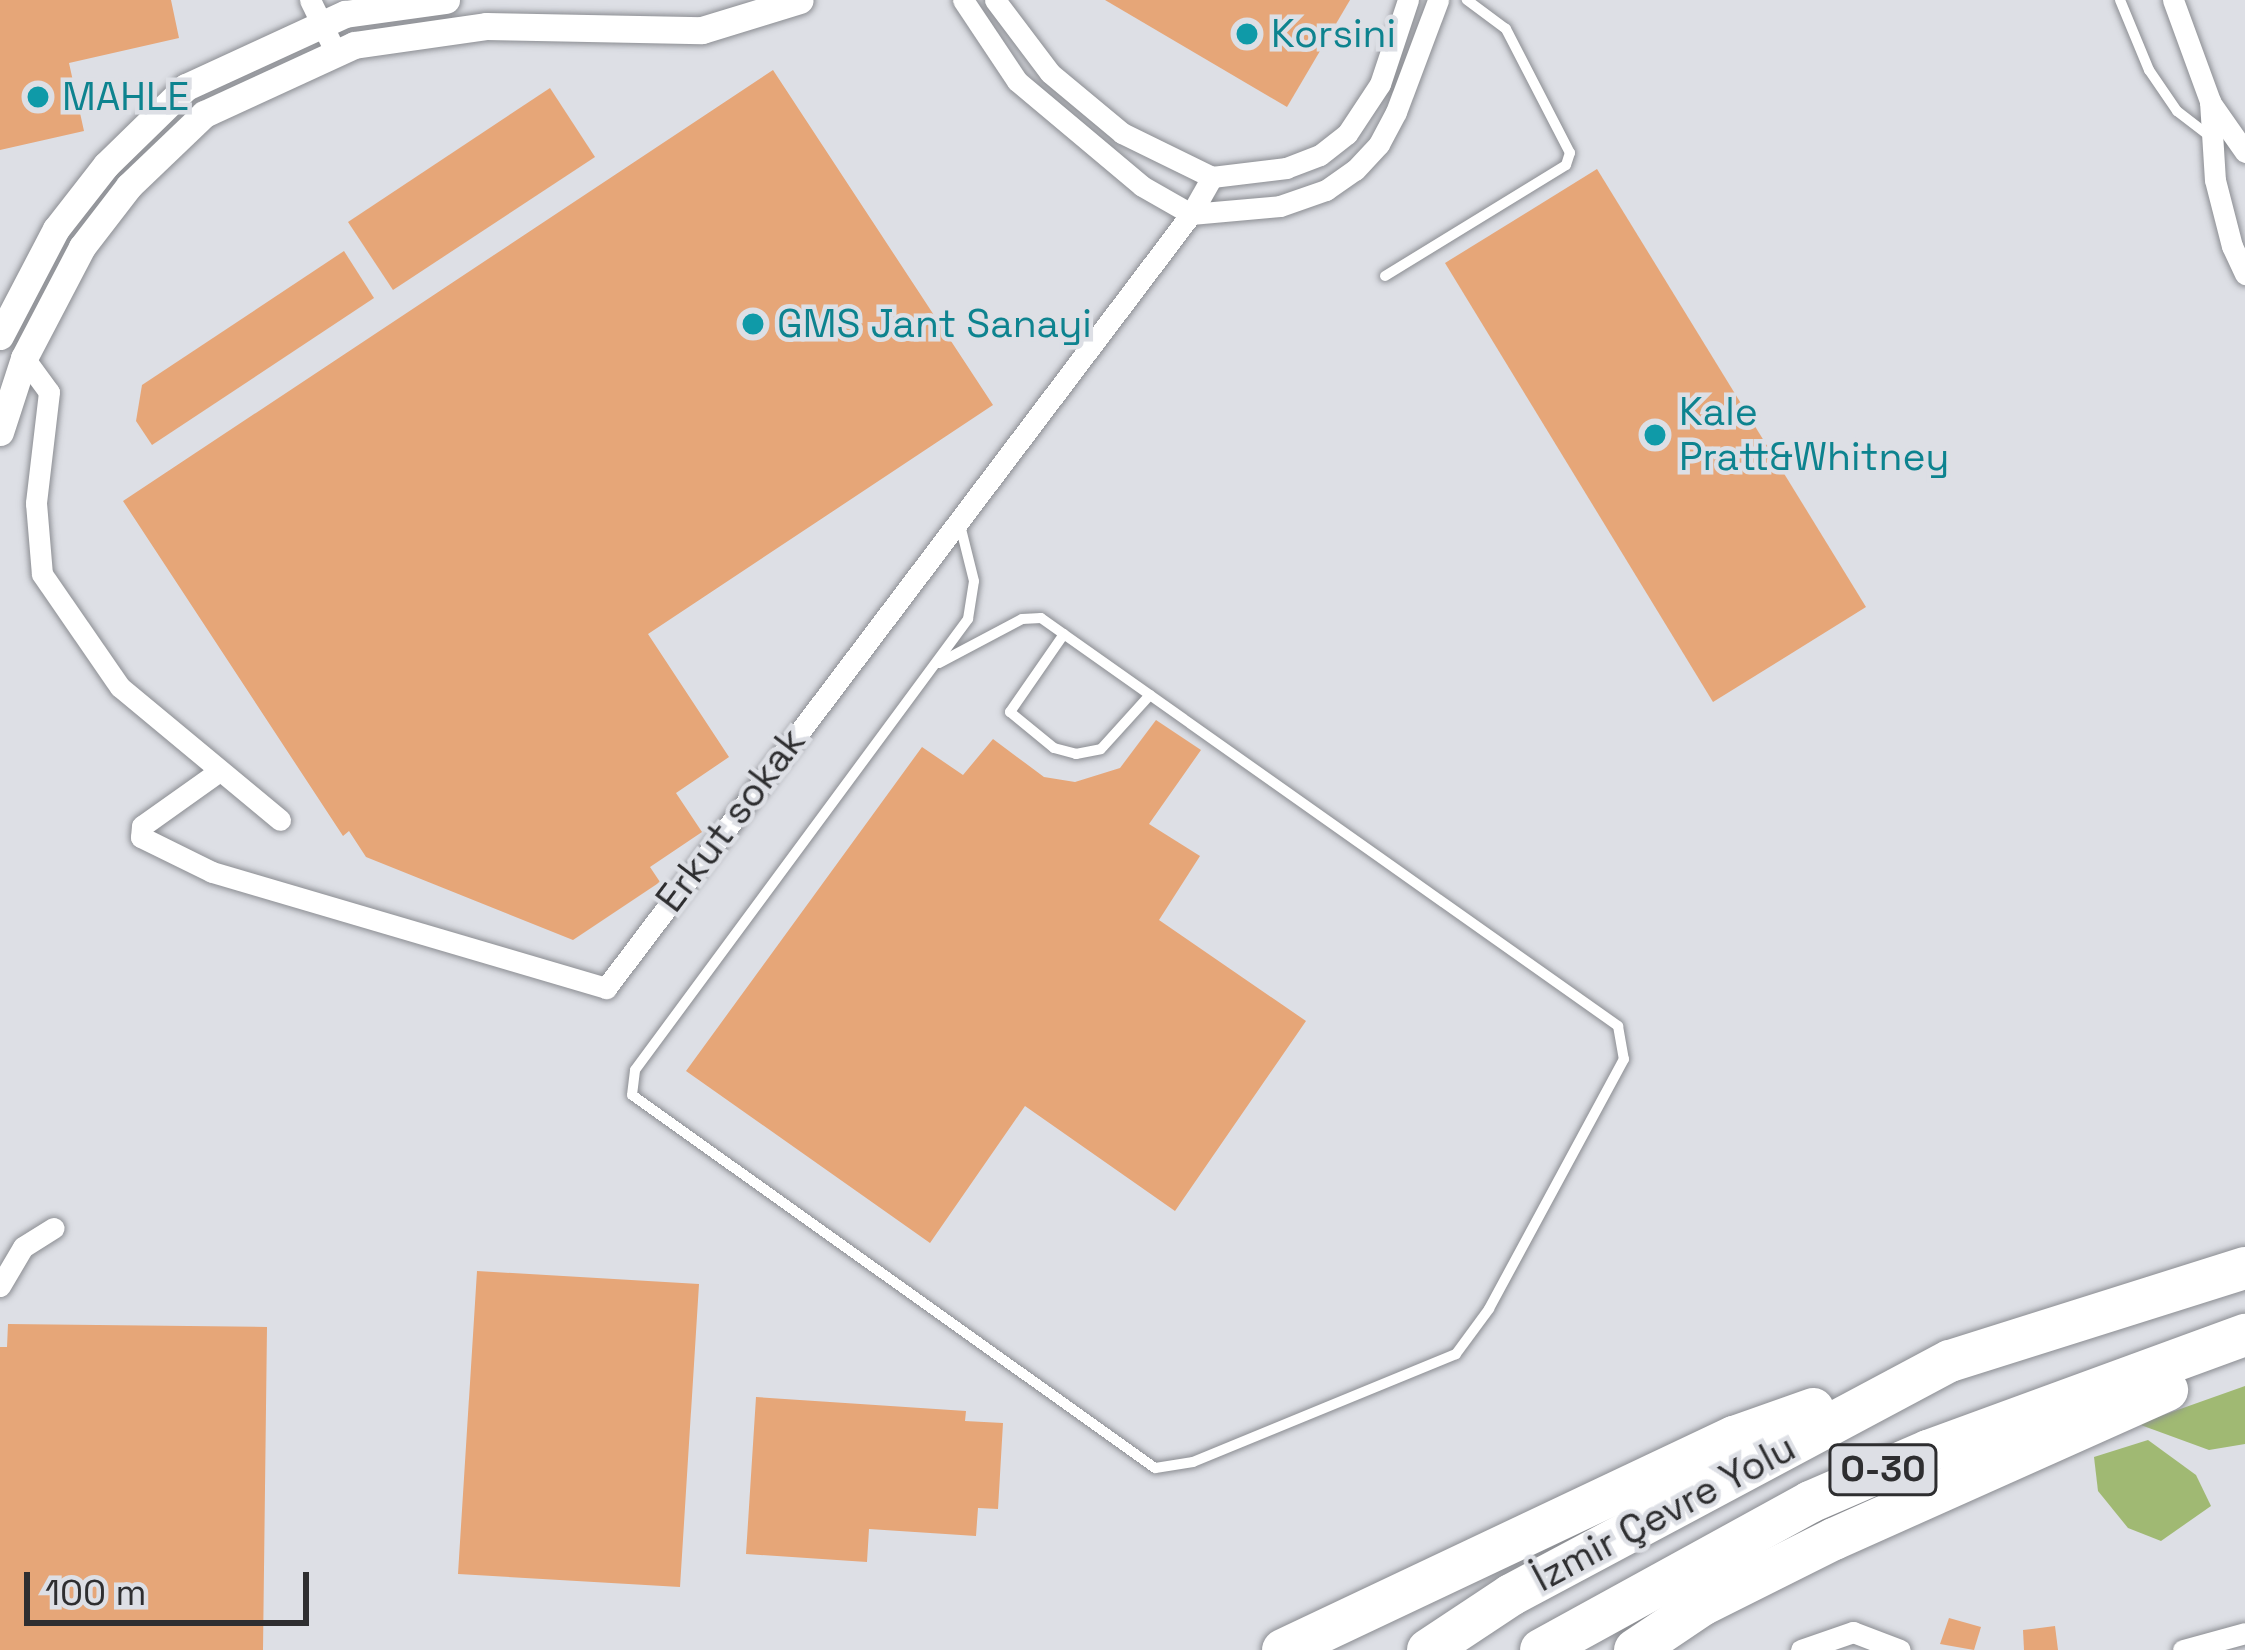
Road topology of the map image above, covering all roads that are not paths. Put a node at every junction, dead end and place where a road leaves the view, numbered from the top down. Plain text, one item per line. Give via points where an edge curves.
1 (446, 0) edge
2 (800, 0) edge
3 (963, 0) edge
4 (995, 0) edge
5 (1408, 0) edge
6 (1438, 0) edge
7 (1467, 0) edge
8 (2120, 0) edge
9 (2173, 0) edge
10 (317, 12) edge
11 (336, 53) junction
12 (2210, 101) junction
13 (2212, 138) junction
14 (2245, 152) edge
15 (1212, 177) junction
16 (1191, 214) junction
17 (2245, 274) edge
18 (1385, 276) dead end
19 (0, 336) edge
20 (24, 358) junction
21 (0, 432) edge
22 (958, 516) junction
23 (1064, 634) junction
24 (939, 662) junction
25 (1150, 694) junction
26 (218, 772) junction
27 (280, 820) dead end
28 (55, 1228) dead end
29 (2245, 1268) edge
30 (0, 1286) edge
31 (2245, 1335) edge
32 (2245, 1356) edge
33 (1950, 1361) junction
34 (2245, 1634) edge
35 (1283, 1650) edge
36 (1428, 1650) edge
37 (1541, 1650) edge
38 (1635, 1650) edge
39 (1801, 1650) edge
40 (1900, 1650) edge
41 (2183, 1650) edge

1 - 10 street
2 - 11 street via 702,30 486,26
3 - 16 street via 1017,81 1142,186
4 - 15 street via 1050,73 1122,133
5 - 15 street via 1380,84 1347,134 1286,168
6 - 16 street via 1396,112 1355,170 1280,206
7 - 18 lane via 1506,29 1570,153 1566,165
8 - 13 lane via 2149,70 2177,111
9 - 12 street
10 - 11 street
10 - 19 street via 186,88 106,165 56,230
11 - 20 street via 204,114 129,186 82,247
12 - 13 street
12 - 14 street
13 - 17 street via 2215,180
15 - 16 street, Erkut sokak
16 - 22 street, Erkut sokak
20 - 21 street
20 - 26 street via 49,392 36,503 42,574 120,687
22 - 24 lane via 974,595
22 - 26 street, Erkut sokak via 606,988 212,872 141,836 142,826
23 - 24 lane via 1029,616
23 - 25 lane
23 - 25 lane via 1010,712 1054,748 1102,749
24 - 25 lane via 628,1088 1162,1469 1456,1354 1489,1309 1624,1053 1612,1017
26 - 27 street
28 - 30 street via 23,1247
29 - 33 highway, İzmir Çevre Yolu / O-30
31 - 37 highway, İzmir Çevre Yolu / O-30 via 1928,1450 1810,1502
32 - 38 highway via 1834,1538 1702,1605
33 - 35 highway via 1733,1437
33 - 36 highway, İzmir Çevre Yolu / O-30 via 1511,1595
34 - 41 street
39 - 40 street via 1853,1633

